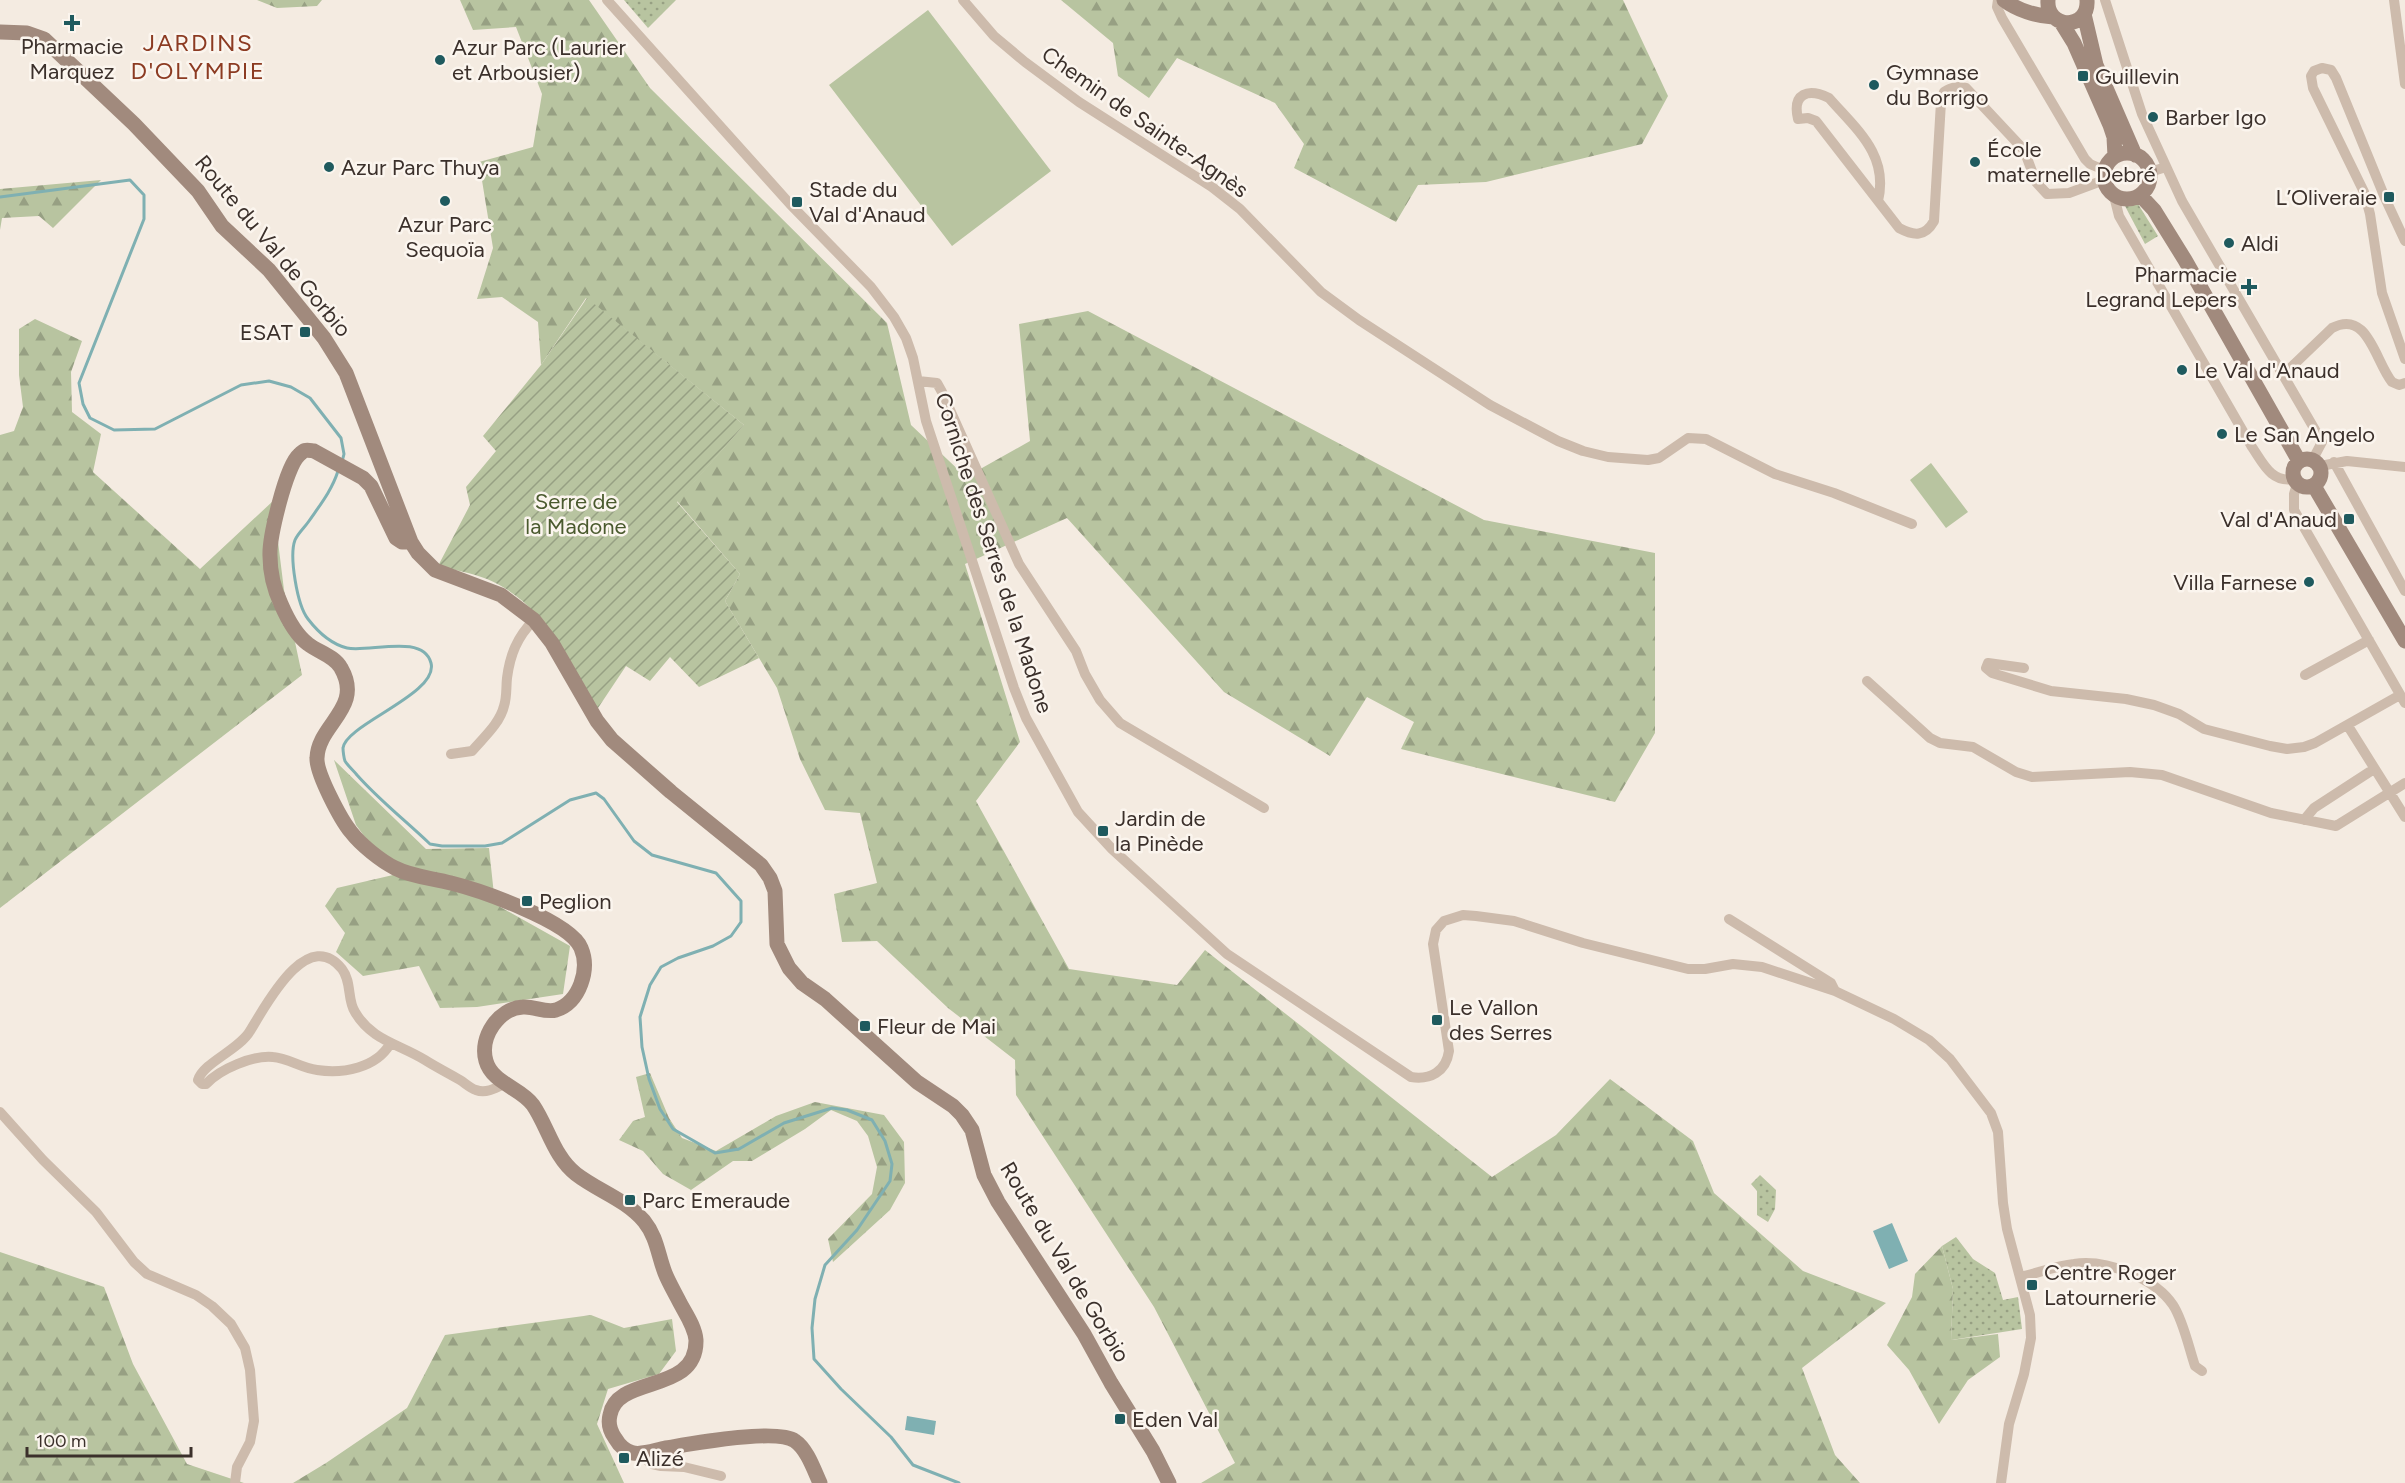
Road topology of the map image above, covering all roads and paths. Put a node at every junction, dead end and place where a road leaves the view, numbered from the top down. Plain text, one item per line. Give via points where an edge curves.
1 (607, 0) edge
2 (963, 0) edge
3 (1998, 0) edge
4 (2004, 0) edge
5 (2048, 0) edge
6 (2105, 0) edge
7 (2394, 0) edge
8 (2086, 5) edge
9 (2109, 12) junction
10 (2057, 20) junction
11 (0, 32) edge
12 (2405, 84) edge
13 (2135, 155) junction
14 (2115, 156) junction
15 (2166, 167) junction
16 (2150, 172) junction
17 (2104, 175) junction
18 (2140, 195) junction
19 (2114, 196) junction
20 (1878, 201) junction
21 (2405, 241) edge
22 (2405, 359) edge
23 (2283, 375) junction
24 (918, 381) junction
25 (2405, 383) edge
26 (2317, 462) junction
27 (2405, 467) edge
28 (2296, 482) junction
29 (2314, 486) junction
30 (1912, 524) dead end
31 (411, 542) junction
32 (2405, 591) edge
33 (534, 620) junction
34 (2369, 640) junction
35 (2405, 641) edge
36 (2024, 668) dead end
37 (2305, 675) dead end
38 (1867, 681) dead end
39 (2403, 699) edge
40 (2348, 726) junction
41 (451, 754) dead end
42 (2374, 769) junction
43 (2405, 783) edge
44 (2389, 792) junction
45 (1264, 808) dead end
46 (2405, 817) edge
47 (2304, 820) junction
48 (1729, 919) dead end
49 (1834, 991) junction
50 (390, 1044) junction
51 (506, 1083) junction
52 (0, 1112) edge
53 (2020, 1277) junction
54 (2202, 1371) dead end
55 (643, 1453) junction
56 (721, 1476) dead end
57 (235, 1483) edge
58 (820, 1483) edge
59 (1169, 1483) edge
60 (2001, 1483) edge

1 - 24 street, Corniche des Serres de la Madone via 790,204 872,286 906,338
2 - 30 street, Chemin de Sainte-Agnès via 994,36 1025,62 1240,209 1321,292 1490,405 1558,441 1608,457 1659,458 1688,438 1707,439 1775,474
3 - 17 street via 2002,18 2085,159
4 - 10 street
5 - 10 street via 2049,12
6 - 9 street
7 - 12 street
8 - 9 street
8 - 10 street via 2072,23
8 - 13 street via 2090,48
9 - 15 street via 2142,114
10 - 14 street via 2074,43 2110,125
11 - 31 street, Route du Val de Gorbio via 27,33 44,39 171,161 222,226 269,270 346,373
13 - 14 street
13 - 16 street
14 - 17 street
15 - 16 street
15 - 23 street
16 - 18 street via 2148,185
17 - 19 street
17 - 20 street via 2069,193 2047,194 2036,182 2024,150 1966,88 1958,86 1944,92 1941,102 1936,209 1930,229 1918,235 1909,234 1899,228
18 - 19 street via 2132,199
18 - 26 street via 2154,210
19 - 28 street via 2119,216 2252,447 2273,476
20 - 20 street via 1880,184 1875,151 1829,98 1819,93 1806,93 1798,98 1798,119 1816,121
21 - 22 street via 2336,78 2331,70 2314,71 2313,88 2364,192 2382,292
23 - 25 street via 2332,328 2349,323 2366,333 2392,382
23 - 26 street via 2322,442
24 - 45 street via 937,383 1019,564 1076,651 1100,700 1120,723
24 - 49 street, Corniche des Serres de la Madone via 926,421 1014,688 1067,796 1090,827 1227,954 1288,997 1411,1077 1423,1078 1433,1076 1448,1059 1433,944 1436,930 1454,917 1514,921 1688,969 1733,964 1762,967
26 - 27 street via 2348,460
26 - 28 street via 2293,471
26 - 29 street via 2320,479
26 - 32 street
28 - 29 street
28 - 34 street via 2294,510
29 - 35 street
31 - 33 street, Route du Val de Gorbio via 435,570 501,595
31 - 51 street via 396,538 371,486 363,478 306,450 291,465 271,539 273,582 292,625 308,645 335,660 345,678 347,690 342,712 325,736 317,757 319,770 351,832 396,869 457,884 524,909 574,936 581,948 584,976 569,1001 548,1011 522,1007 510,1010 488,1033 486,1062 494,1075
33 - 41 street via 513,650 500,718 472,751
33 - 59 street, Route du Val de Gorbio via 612,740 761,866 770,878 775,891 777,944 789,968 917,1082 962,1115 972,1130 984,1175 998,1202 1084,1334
34 - 37 street
34 - 39 street
36 - 40 street via 1986,665 1987,671 2036,687 2154,705 2204,729 2278,748 2304,747
38 - 47 street via 1930,738 1973,747 2016,772 2032,777 2130,772 2162,775 2271,813
39 - 40 street
40 - 42 street
42 - 44 street
42 - 47 street via 2314,807
43 - 44 street
44 - 46 street
44 - 47 street via 2336,826
48 - 49 street via 1831,983
49 - 53 street, Corniche des Serres de la Madone via 1929,1040 1965,1077 1991,1113 1998,1132 2007,1229
50 - 50 street via 383,1055 351,1070 317,1070 271,1056 229,1068 206,1084 198,1080 206,1068 244,1040 285,978 313,957 327,958 342,969 353,1011 364,1027
50 - 51 street via 476,1090 490,1091
51 - 55 street via 532,1104 574,1173 611,1194 647,1225 694,1332 694,1356 689,1364 666,1380 624,1394 613,1404 608,1418 611,1432 627,1451
52 - 57 street via 96,1212 147,1274 196,1295 231,1324 245,1348 254,1421
53 - 54 street via 2085,1263 2145,1279 2174,1306 2195,1366
53 - 60 street, Corniche des Serres de la Madone via 2030,1314 2031,1338 2009,1424
55 - 56 street via 652,1464
55 - 58 street via 727,1439 782,1435 795,1440 803,1450

